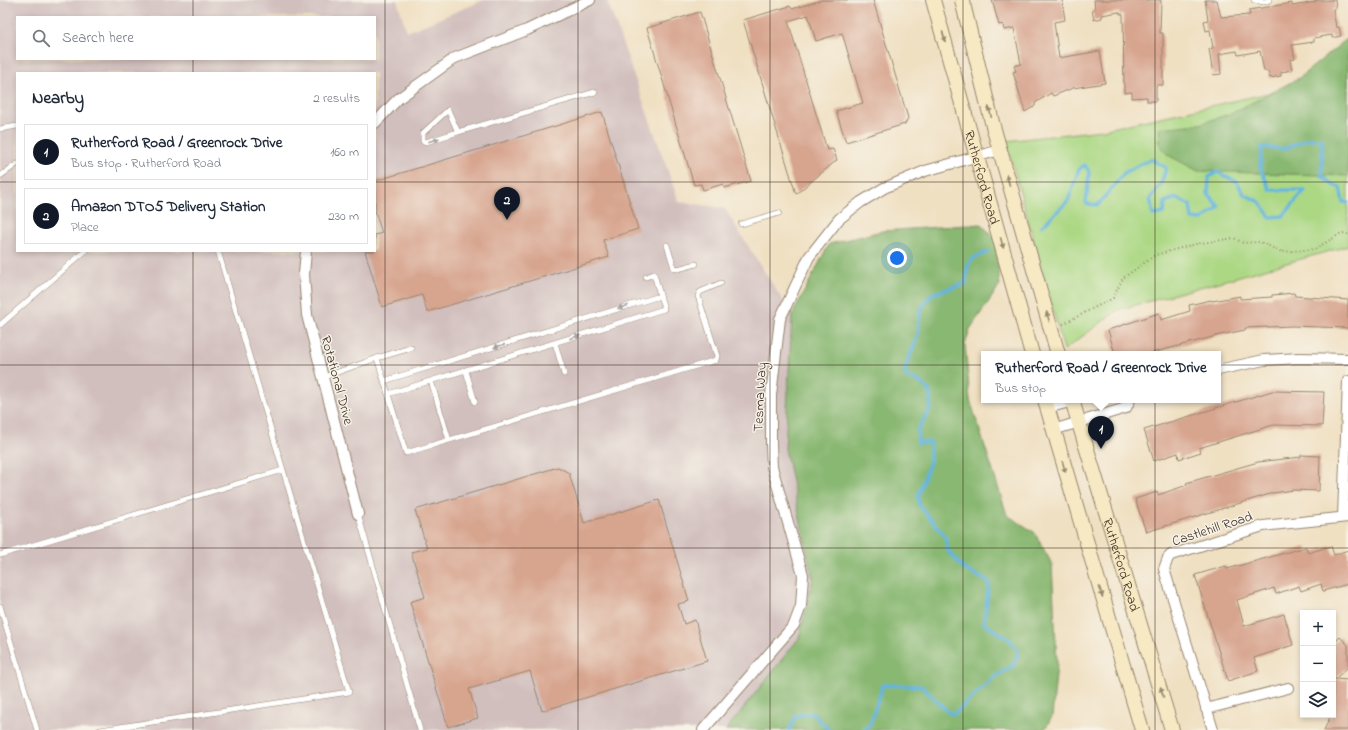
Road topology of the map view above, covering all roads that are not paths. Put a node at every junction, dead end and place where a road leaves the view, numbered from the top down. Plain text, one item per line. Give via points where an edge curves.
1 (590, 0) edge
2 (933, 0) edge
3 (962, 0) edge
4 (1254, 0) edge
5 (1269, 0) edge
6 (595, 92) dead end
7 (376, 122) edge
8 (16, 126) edge
9 (0, 129) edge
10 (458, 132) junction
11 (1000, 150) junction
12 (978, 156) junction
13 (16, 165) edge
14 (0, 176) edge
15 (779, 213) dead end
16 (741, 224) dead end
17 (667, 245) dead end
18 (84, 252) edge
19 (218, 252) edge
20 (306, 252) edge
21 (696, 264) dead end
22 (646, 277) dead end
23 (721, 283) dead end
24 (660, 296) junction
25 (0, 325) edge
26 (555, 344) junction
27 (411, 348) dead end
28 (1031, 351) edge
29 (1057, 351) edge
30 (377, 358) junction
31 (1348, 358) edge
32 (1221, 369) edge
33 (466, 371) junction
34 (564, 374) dead end
35 (324, 377) junction
36 (384, 381) junction
37 (431, 381) junction
38 (1348, 381) edge
39 (388, 394) junction
40 (475, 402) dead end
41 (1075, 403) edge
42 (1128, 403) edge
43 (1046, 404) edge
44 (1079, 422) junction
45 (1053, 430) junction
46 (449, 440) junction
47 (284, 470) junction
48 (358, 514) joint
49 (1345, 517) edge
50 (0, 554) edge
51 (0, 606) edge
52 (1288, 688) dead end
53 (1206, 709) junction
54 (36, 730) edge
55 (100, 730) edge
56 (420, 730) edge
57 (703, 730) edge
58 (1142, 730) edge
59 (1172, 730) edge
60 (1213, 730) edge

1 - 7 street via 527,30 455,58 398,99
2 -> 12 main road, Rutherford Road
11 -> 3 main road, Rutherford Road
4 - 5 lane
6 - 10 lane
8 - 9 lane
10 -> 10 lane via 448,110 423,133 423,141
11 - 12 street, Tesma Way
29 -> 11 main road, Rutherford Road
12 -> 28 main road, Rutherford Road
12 - 57 street, Tesma Way via 925,171 884,188 861,202 839,219 809,257 791,294 780,319 771,395 771,444 772,467 804,574 801,606 794,625
13 - 14 lane
15 - 16 lane
17 - 21 lane via 674,268
18 - 25 lane
19 - 47 lane
20 - 35 street, Rotational Drive via 304,274 307,315
22 - 24 lane via 654,274
23 - 46 lane via 700,292 698,296 717,356 716,360
26 -> 24 lane via 664,309
24 -> 36 lane
26 - 33 lane
26 - 34 lane
27 - 30 lane
30 - 35 lane
30 - 36 lane
31 - 32 street via 1264,360
33 - 37 lane
33 - 40 lane
35 - 48 street, Rotational Drive
36 - 39 lane
37 - 39 lane
37 - 46 lane
38 - 49 street
39 - 46 lane via 406,452
41 - 44 main road, Rutherford Road
42 - 44 street via 1126,408
43 - 45 main road, Rutherford Road
44 - 45 street
59 -> 44 main road, Rutherford Road
45 -> 58 main road, Rutherford Road
47 - 50 lane
47 - 55 lane via 350,692
48 - 56 lane
49 - 53 street, Castlehill Road via 1263,526 1168,558 1164,569
51 - 54 lane
52 - 53 street
53 - 60 street, Castlehill Road

